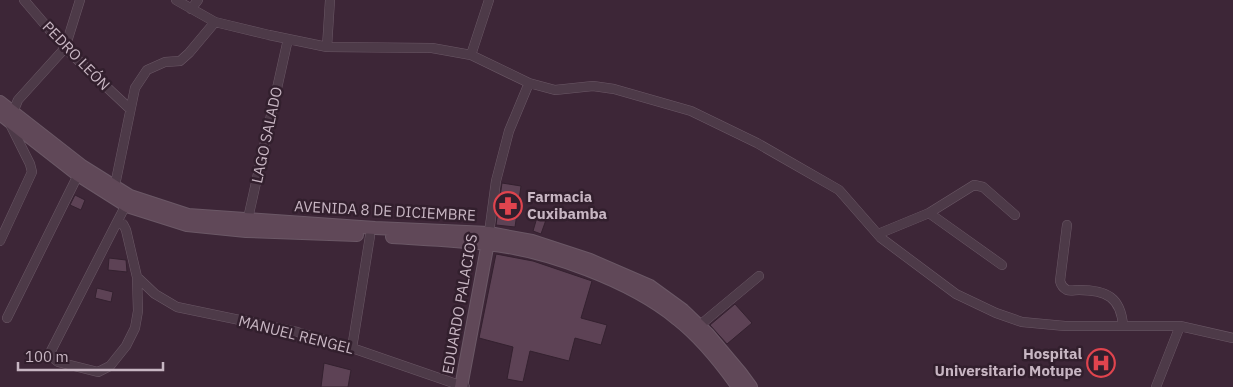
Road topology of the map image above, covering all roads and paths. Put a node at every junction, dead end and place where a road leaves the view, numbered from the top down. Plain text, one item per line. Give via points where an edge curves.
1 (24, 0) edge
2 (80, 0) edge
3 (176, 0) edge
4 (198, 0) edge
5 (330, 0) edge
6 (489, 0) edge
7 (191, 9) junction
8 (215, 22) junction
9 (288, 39) junction
10 (327, 47) junction
11 (65, 48) junction
12 (471, 55) junction
13 (529, 83) junction
14 (0, 102) edge
15 (130, 109) junction
16 (7, 116) edge
17 (78, 175) junction
18 (113, 192) junction
19 (128, 201) junction
20 (929, 212) junction
21 (1015, 215) dead end
22 (116, 224) junction
23 (247, 225) junction
24 (1067, 225) dead end
25 (878, 234) junction
26 (370, 236) junction
27 (489, 238) junction
28 (0, 241) edge
29 (1002, 265) dead end
30 (759, 276) dead end
31 (137, 277) junction
32 (7, 318) dead end
33 (700, 325) junction
34 (1123, 326) junction
35 (1180, 326) junction
36 (1233, 338) edge
37 (352, 348) junction
38 (463, 387) edge
39 (738, 387) edge
40 (751, 387) edge
41 (1156, 387) edge

1 - 11 street, PEDRO LEÓN
2 - 11 street
3 - 7 street
4 - 7 street
5 - 10 street
6 - 12 street
7 - 8 street
8 - 9 street
8 - 15 street via 180,61 165,62 147,70 135,88
9 - 10 street
9 - 23 street, LAGO SALADO
10 - 12 street via 432,48
11 - 15 street, PEDRO LEÓN
11 - 16 street
12 - 13 street
13 - 25 street via 555,90 600,87 692,111 757,143 839,190
13 - 27 street, EDUARDO PALACIOS via 509,131 498,173
14 - 16 main road, AVENIDA 8 DE DICIEMBRE
15 - 18 street
16 - 17 main road, AVENIDA 8 DE DICIEMBRE
16 - 18 main road, AVENIDA 8 DE DICIEMBRE via 82,166
16 - 28 street via 32,172
17 - 18 main road, AVENIDA 8 DE DICIEMBRE
17 - 32 street
18 - 19 main road, AVENIDA 8 DE DICIEMBRE
19 - 22 street
19 - 23 main road, AVENIDA 8 DE DICIEMBRE via 187,225
20 - 21 street via 974,185 982,187
20 - 25 street
20 - 29 street
22 - 31 street via 123,224 126,230
22 - 31 street via 51,351 52,357 58,362 98,372 110,366 135,328
23 - 26 main road, AVENIDA 8 DE DICIEMBRE
23 - 27 main road, AVENIDA 8 DE DICIEMBRE
24 - 34 street via 1062,286 1067,290 1104,292 1117,304
25 - 34 street via 956,294 1005,316 1022,322 1065,326
26 - 27 main road, AVENIDA 8 DE DICIEMBRE
26 - 37 street
27 - 33 main road, AVENIDA 8 DE DICIEMBRE via 532,241 590,260 650,286
27 - 38 main road, EDUARDO PALACIOS
27 - 39 main road, AVENIDA 8 DE DICIEMBRE via 586,270 642,295 692,332
30 - 33 street
31 - 37 street, MANUEL RENGEL via 155,294 177,306 297,332
33 - 40 main road, AVENIDA 8 DE DICIEMBRE
34 - 35 street
35 - 36 street
35 - 41 street
37 - 38 street, MANUEL RENGEL

